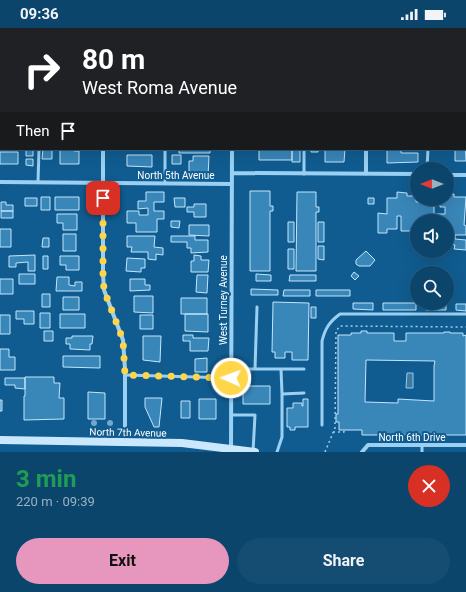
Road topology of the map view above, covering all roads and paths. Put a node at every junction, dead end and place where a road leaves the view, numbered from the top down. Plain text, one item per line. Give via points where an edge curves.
1 (39, 150) edge
2 (103, 150) edge
3 (165, 150) edge
4 (232, 150) edge
5 (304, 150) edge
6 (366, 150) edge
7 (428, 150) edge
8 (428, 162) edge
9 (232, 173) junction
10 (304, 174) junction
11 (366, 174) junction
12 (410, 174) edge
13 (454, 175) edge
14 (466, 175) edge
15 (0, 182) edge
16 (38, 182) junction
17 (103, 183) junction
18 (165, 183) junction
19 (232, 184) junction
20 (257, 307) dead end
21 (466, 314) edge
22 (466, 328) edge
23 (231, 369) junction
24 (256, 369) junction
25 (281, 369) junction
26 (304, 369) dead end
27 (125, 375) junction
28 (231, 378) junction
29 (282, 394) junction
30 (304, 394) dead end
31 (231, 415) junction
32 (322, 425) dead end
33 (344, 430) dead end
34 (333, 432) junction
35 (0, 440) edge
36 (125, 442) junction
37 (422, 445) junction
38 (466, 445) edge
39 (231, 450) edge
40 (254, 452) edge
41 (277, 452) edge
42 (325, 452) edge
43 (362, 452) edge
44 (422, 452) edge

1 - 16 lane
2 - 17 street
3 - 18 lane
4 - 9 street, West Turney Avenue
5 - 10 lane
6 - 11 street
7 - 8 lane
9 - 10 street
9 - 19 street, West Turney Avenue
10 - 11 street
11 - 12 street
13 - 14 street
15 - 16 street, North 5th Avenue
16 - 17 street, North 5th Avenue
17 - 18 street, North 5th Avenue
17 - 27 street via 104,290 123,340
18 - 19 street, North 5th Avenue
19 - 23 street, West Turney Avenue
20 - 24 lane
21 - 32 lane via 340,314 327,326 322,342
22 - 34 path via 337,328
23 - 24 lane
23 - 28 street, West Turney Avenue
24 - 25 lane
25 - 26 lane
25 - 29 lane
27 - 28 lane
27 - 36 street
28 - 31 street, West Turney Avenue
29 - 30 lane
29 - 41 lane via 282,437
31 - 39 street, West Turney Avenue
31 - 40 lane via 256,415
33 - 34 path
34 - 42 path
35 - 36 main road, North 7th Avenue
36 - 39 main road, North 7th Avenue via 182,443
37 - 38 street, North 6th Drive
37 - 43 street, North 6th Drive via 368,445
37 - 44 lane
39 - 40 main road, North 7th Avenue

